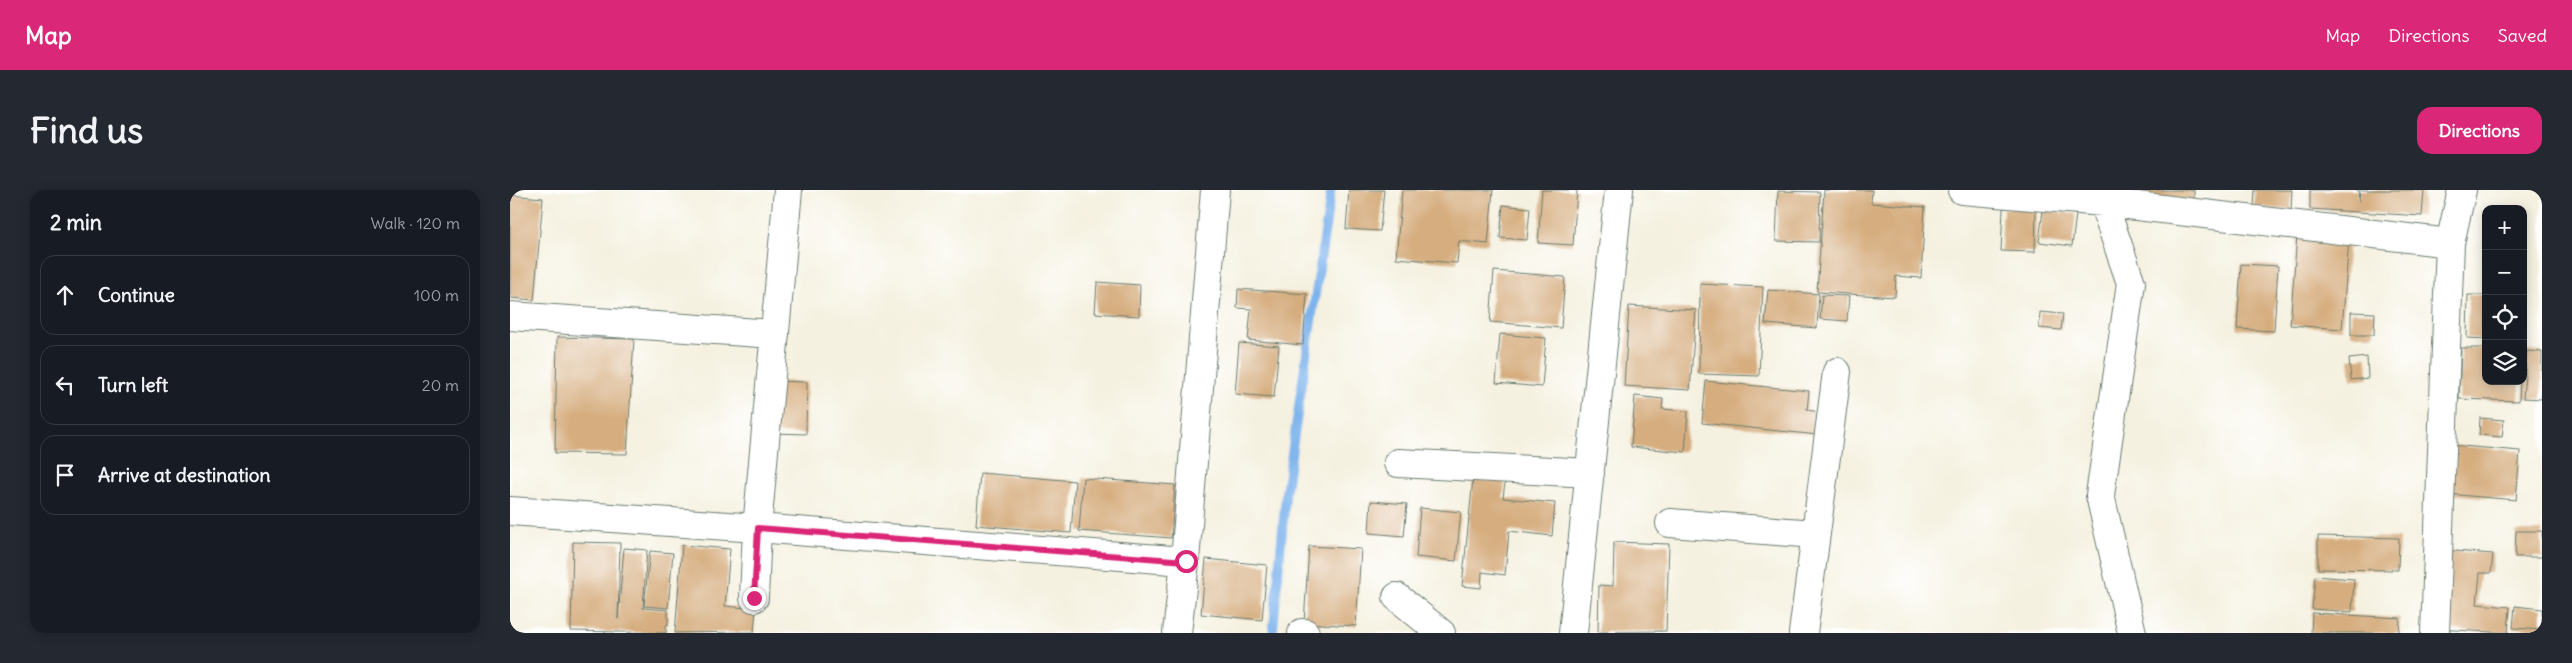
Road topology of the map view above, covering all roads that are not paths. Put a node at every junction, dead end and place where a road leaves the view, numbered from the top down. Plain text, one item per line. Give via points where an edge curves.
1 (788, 190) edge
2 (1215, 190) edge
3 (1619, 190) edge
4 (1962, 190) edge
5 (2462, 190) edge
6 (2104, 196) edge
7 (2450, 243) junction
8 (510, 316) edge
9 (775, 334) junction
10 (1837, 372) dead end
11 (1398, 463) dead end
12 (1590, 473) junction
13 (510, 511) edge
14 (1670, 523) dead end
15 (758, 528) junction
16 (1816, 534) junction
17 (1186, 561) junction
18 (1398, 597) dead end
19 (754, 598) dead end
20 (1177, 633) edge
21 (1441, 633) edge
22 (1573, 633) edge
23 (1803, 633) edge
24 (2132, 633) edge
25 (2435, 633) edge

1 - 9 street
2 - 17 street
3 - 12 street
4 - 6 street
5 - 7 street
6 - 7 street
6 - 24 street via 2131,283 2100,495
7 - 25 street
8 - 9 street
9 - 15 street
10 - 16 street
11 - 12 street
12 - 22 street
13 - 15 street
14 - 16 street
15 - 17 street
15 - 19 street
16 - 23 street
17 - 20 street
18 - 21 street

